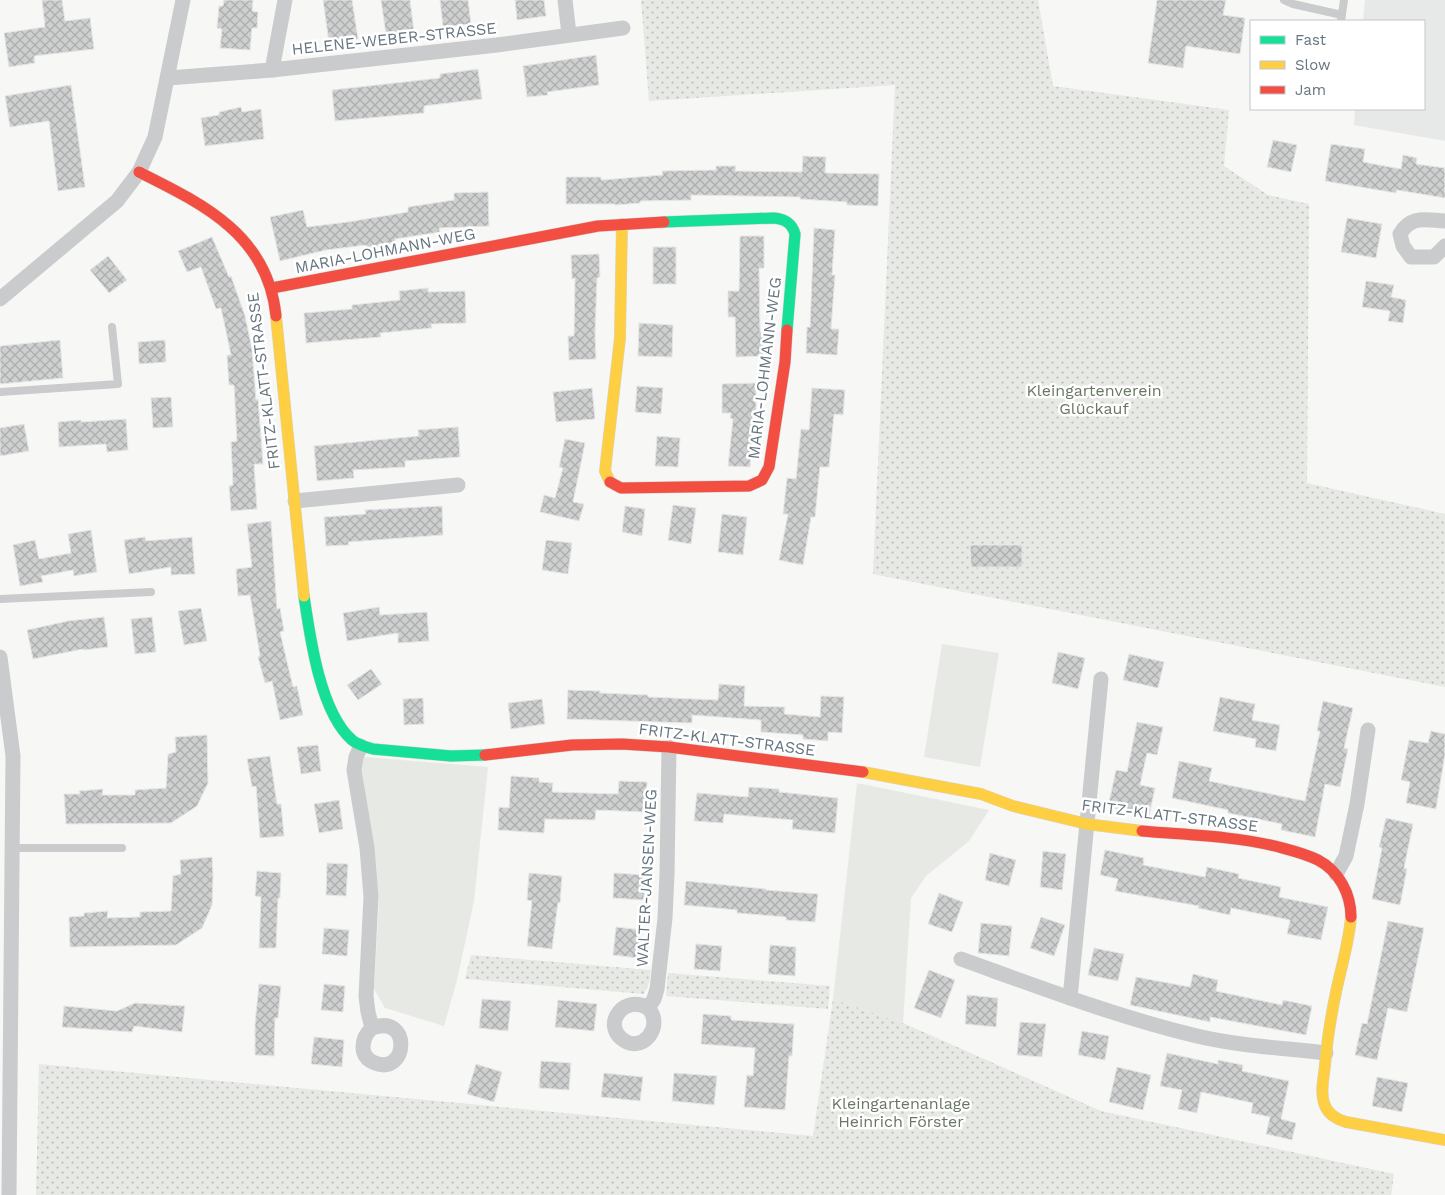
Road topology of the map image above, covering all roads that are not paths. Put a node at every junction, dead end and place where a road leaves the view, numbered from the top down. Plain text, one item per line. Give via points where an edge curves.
1 (183, 0) edge
2 (285, 0) edge
3 (566, 0) edge
4 (1284, 0) edge
5 (1344, 0) edge
6 (1341, 18) edge
7 (623, 28) dead end
8 (569, 34) junction
9 (272, 70) junction
10 (168, 78) junction
11 (140, 172) junction
12 (1445, 221) edge
13 (622, 224) junction
14 (1445, 246) edge
15 (272, 288) junction
16 (0, 299) edge
17 (112, 327) dead end
18 (0, 392) edge
19 (458, 485) dead end
20 (294, 501) junction
21 (151, 592) dead end
22 (0, 600) edge
23 (0, 657) edge
24 (1101, 679) dead end
25 (1368, 730) dead end
26 (361, 746) junction
27 (669, 747) junction
28 (6, 756) edge
29 (1086, 824) junction
30 (13, 848) junction
31 (122, 848) dead end
32 (1336, 874) junction
33 (961, 959) dead end
34 (1070, 998) junction
35 (648, 1008) dead end
36 (372, 1028) dead end
37 (1326, 1053) junction
38 (5, 1063) edge
39 (1445, 1140) edge
40 (9, 1195) edge

1 - 10 street
2 - 9 street
3 - 8 street
4 - 6 lane
5 - 6 lane
7 - 8 street, HELENE-WEBER-STRASSE
8 - 9 street, HELENE-WEBER-STRASSE
9 - 10 street, HELENE-WEBER-STRASSE
10 - 11 street via 155,137
11 - 15 street, FRITZ-KLATT-STRASSE via 202,204 224,220 255,253
11 - 16 street via 117,201
12 - 14 street via 1412,220 1400,234 1411,257 1434,257
13 - 13 street, MARIA-LOHMANN-WEG via 774,218 788,221 793,226 785,362 769,467 763,480 756,485 621,488 606,477 620,338
13 - 15 street, MARIA-LOHMANN-WEG
15 - 20 street, FRITZ-KLATT-STRASSE
17 - 18 lane via 118,384
19 - 20 street
20 - 26 street, FRITZ-KLATT-STRASSE via 304,597 317,662 334,718 342,731
21 - 22 lane
23 - 28 street
24 - 29 street
25 - 32 street via 1346,856
26 - 27 street, FRITZ-KLATT-STRASSE via 451,756 572,745
26 - 36 street via 354,770 367,848 370,897 366,996
27 - 29 street, FRITZ-KLATT-STRASSE via 884,775 981,794 1013,806
27 - 35 street, WALTER-JANSEN-WEG via 665,918 657,989
28 - 30 street
29 - 32 street, FRITZ-KLATT-STRASSE via 1248,840 1301,852
29 - 34 street
30 - 31 lane
30 - 38 street
32 - 37 street, FRITZ-KLATT-STRASSE via 1344,886 1351,914
33 - 34 street
34 - 37 street via 1199,1036
37 - 39 street, FRITZ-KLATT-STRASSE via 1324,1104 1336,1119
38 - 40 street

